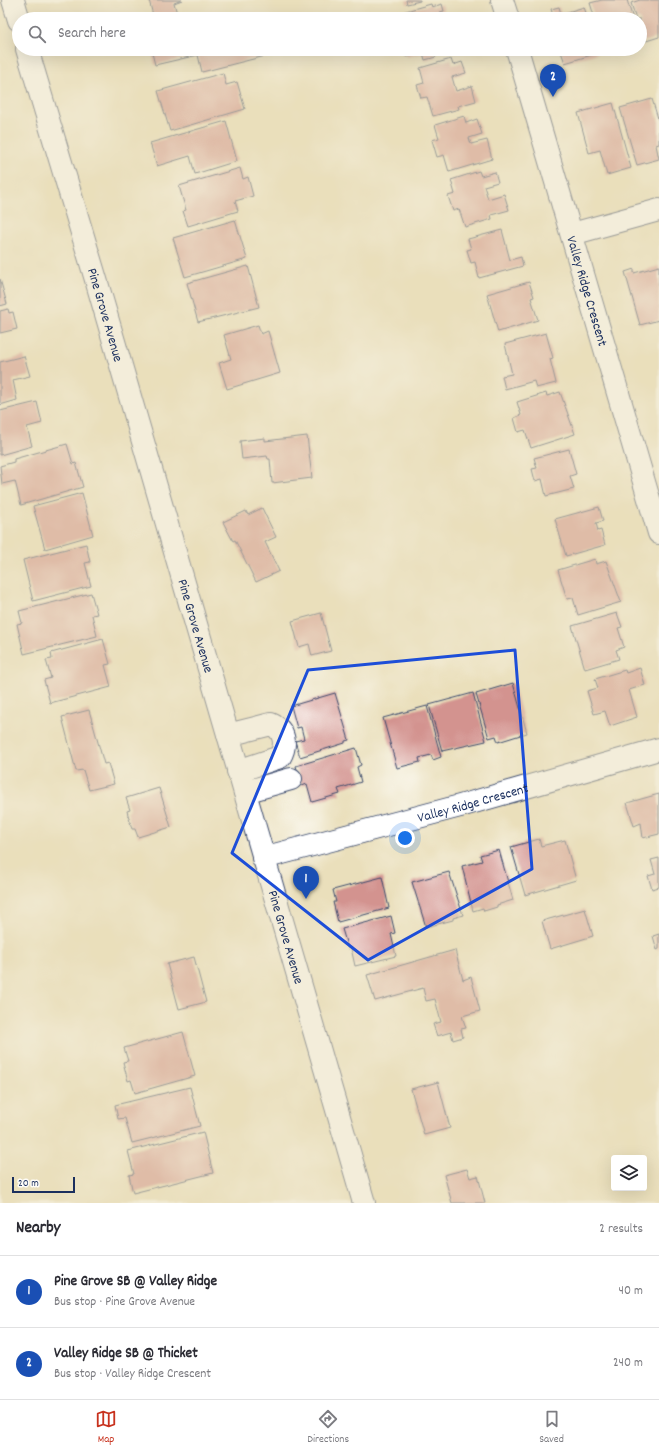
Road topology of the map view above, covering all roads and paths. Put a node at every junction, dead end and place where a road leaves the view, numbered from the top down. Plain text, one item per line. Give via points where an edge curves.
1 (13, 0) edge
2 (502, 0) edge
3 (17, 12) edge
4 (506, 12) edge
5 (29, 56) edge
6 (519, 56) edge
7 (659, 210) edge
8 (572, 234) junction
9 (654, 492) edge
10 (659, 533) edge
11 (228, 735) junction
12 (659, 749) edge
13 (238, 771) junction
14 (291, 779) dead end
15 (245, 792) junction
16 (263, 858) junction
17 (364, 1203) edge

1 - 3 street
2 - 4 street
5 - 11 street, Pine Grove Avenue
6 - 8 street, Valley Ridge Crescent
7 - 8 street
8 - 9 street, Valley Ridge Crescent
9 - 10 street, Valley Ridge Crescent
11 - 13 street, Pine Grove Avenue
11 - 13 street via 271,724 281,732 284,742 284,751 280,757
12 - 16 street, Valley Ridge Crescent via 460,806
13 - 15 street, Pine Grove Avenue
14 - 15 street
15 - 16 street, Pine Grove Avenue
16 - 17 street, Pine Grove Avenue

